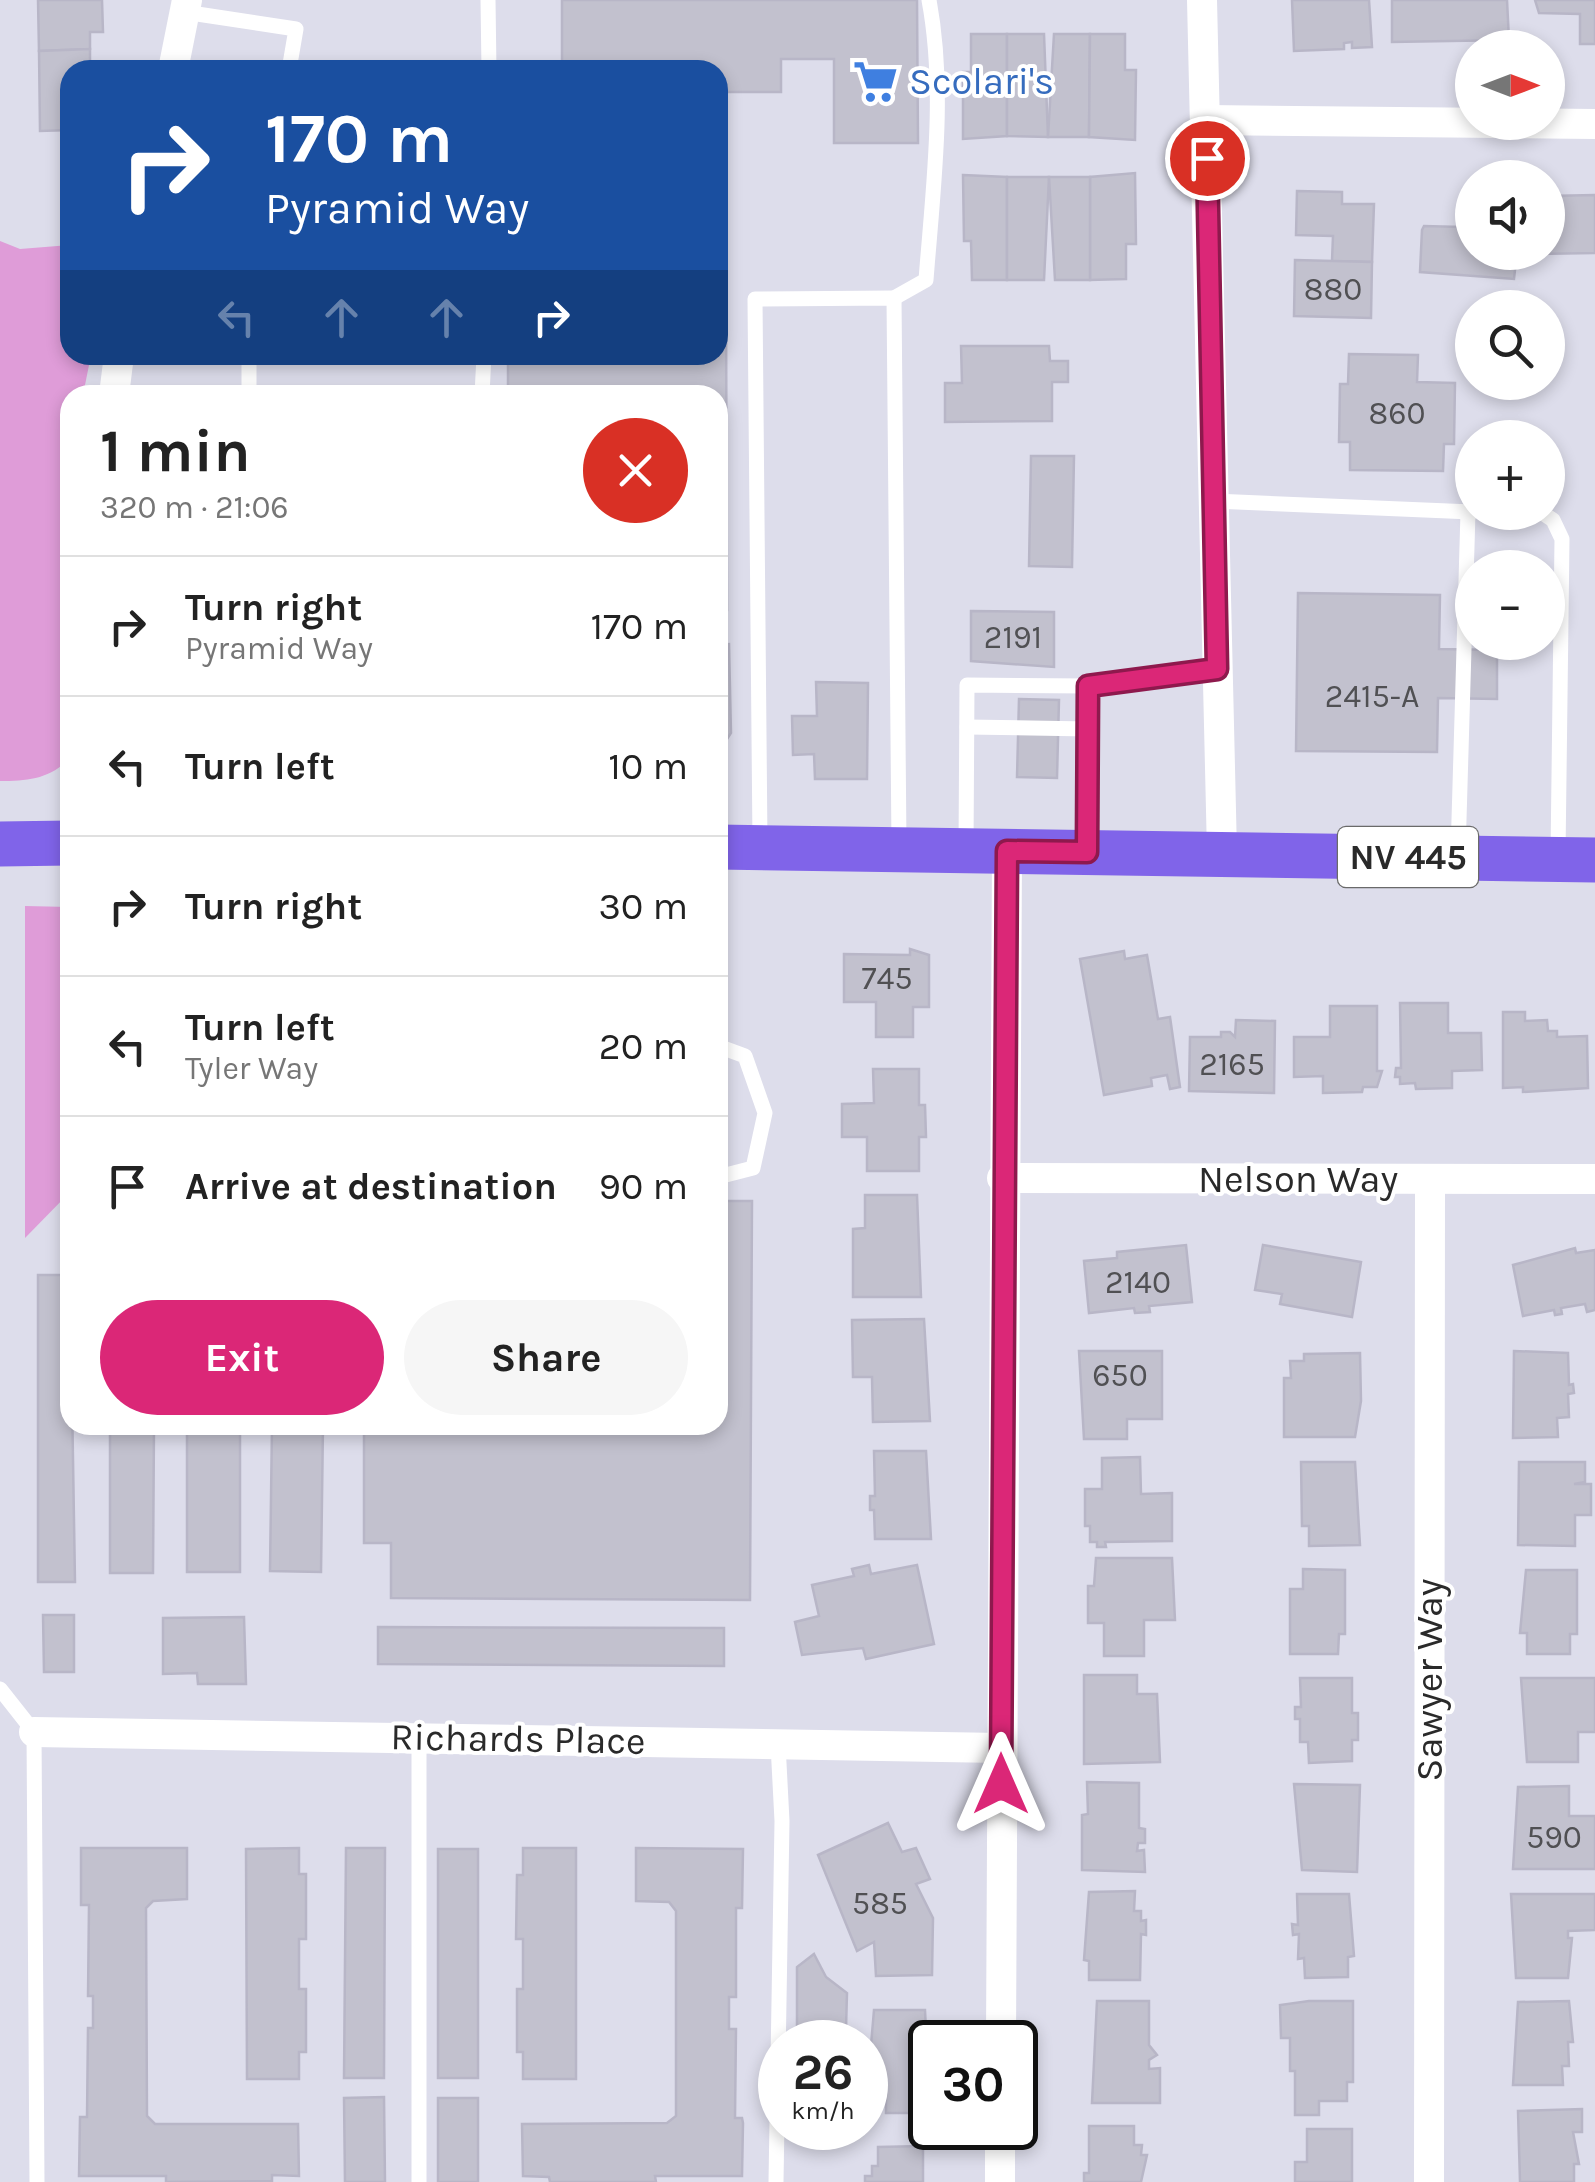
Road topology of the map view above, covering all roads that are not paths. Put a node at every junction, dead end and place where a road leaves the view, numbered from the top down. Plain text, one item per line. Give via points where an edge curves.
1 (488, 0) edge
2 (929, 0) edge
3 (1202, 0) edge
4 (186, 6) edge
5 (175, 60) edge
6 (291, 60) edge
7 (489, 60) edge
8 (1206, 120) junction
9 (1595, 124) edge
10 (894, 298) junction
11 (1214, 500) junction
12 (1455, 511) edge
13 (1469, 530) edge
14 (1558, 530) edge
15 (1217, 669) junction
16 (1088, 686) junction
17 (967, 728) junction
18 (1088, 729) junction
19 (60, 843) edge
20 (0, 844) edge
21 (739, 847) edge
22 (899, 849) junction
23 (986, 851) junction
24 (1087, 852) junction
25 (1222, 853) junction
26 (1458, 858) junction
27 (1576, 860) edge
28 (728, 1050) edge
29 (728, 1056) edge
30 (745, 1056) junction
31 (728, 1174) edge
32 (1002, 1178) junction
33 (1430, 1179) junction
34 (1595, 1179) edge
35 (0, 1689) edge
36 (34, 1732) junction
37 (419, 1738) junction
38 (778, 1744) junction
39 (1001, 1748) junction
40 (1000, 2020) edge
41 (1000, 2150) edge
42 (37, 2182) edge
43 (419, 2182) edge
44 (776, 2182) edge
45 (1000, 2182) edge
46 (1429, 2182) edge

1 - 7 lane
2 - 10 lane via 936,35 935,166 926,280
3 - 8 street
4 - 5 street
4 - 6 lane via 296,30
8 - 9 street
8 - 11 street
10 - 21 lane via 755,299
10 - 22 lane
11 - 12 lane
11 - 15 street
13 - 26 lane
14 - 27 lane
15 - 16 lane
15 - 25 street
16 - 17 lane via 967,685
16 - 18 lane
17 - 18 lane
17 - 23 lane
18 - 24 lane
19 - 20 main road
21 - 22 main road, NV 445
22 - 23 main road, NV 445
23 - 24 main road, NV 445
23 - 32 street
24 - 25 main road, NV 445
25 - 26 main road, NV 445
26 - 27 main road, NV 445
28 - 30 lane
29 - 30 lane
30 - 31 lane via 765,1114 753,1168
32 - 33 street, Nelson Way
32 - 39 street
33 - 34 street, Nelson Way
33 - 46 street, Sawyer Way
35 - 36 lane
36 - 37 street, Richards Place
36 - 42 lane
37 - 38 street, Richards Place
37 - 43 lane
38 - 39 street, Richards Place
38 - 44 lane
39 - 40 street
41 - 45 street

